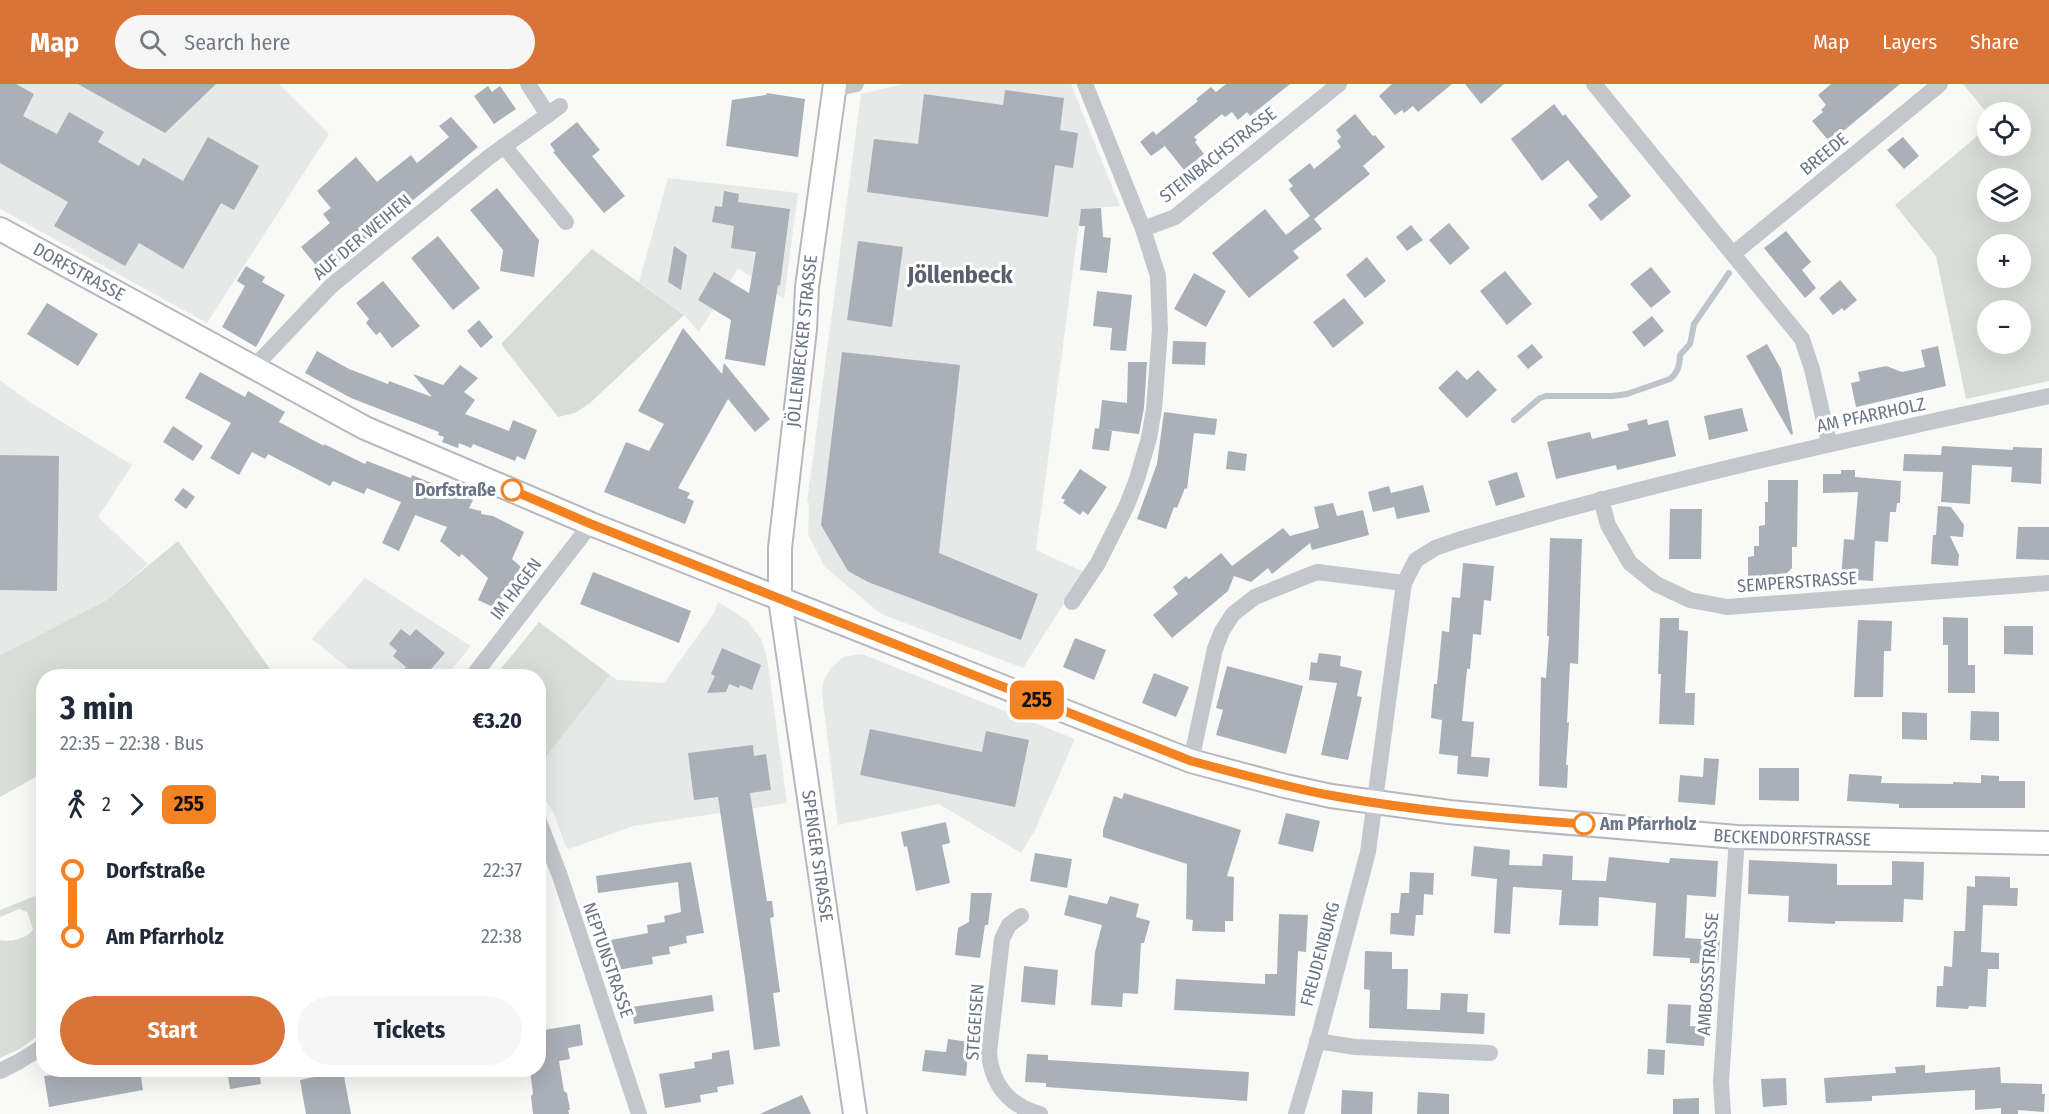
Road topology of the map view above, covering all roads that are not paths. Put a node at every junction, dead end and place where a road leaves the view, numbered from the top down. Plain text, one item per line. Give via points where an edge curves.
1 (528, 84) edge
2 (1085, 84) edge
3 (1339, 84) edge
4 (1594, 84) edge
5 (1940, 84) edge
6 (842, 86) edge
7 (504, 146) junction
8 (566, 222) dead end
9 (0, 229) edge
10 (1143, 229) junction
11 (1733, 254) junction
12 (254, 367) junction
13 (2049, 396) edge
14 (1829, 443) junction
15 (1601, 499) junction
16 (591, 524) junction
17 (1404, 583) junction
18 (2049, 583) edge
19 (780, 599) junction
20 (1072, 602) dead end
21 (478, 669) edge
22 (1191, 761) junction
23 (1376, 803) junction
24 (1737, 837) junction
25 (546, 841) edge
26 (2049, 843) edge
27 (1021, 916) dead end
28 (1317, 1041) junction
29 (36, 1051) edge
30 (1490, 1053) dead end
31 (0, 1071) edge
32 (639, 1114) edge
33 (855, 1114) edge
34 (1040, 1114) edge
35 (1296, 1114) edge
36 (1723, 1114) edge

1 - 7 street, AUF DER WEIHEN via 554,110
2 - 10 street
3 - 10 street, STEINBACHSTRASSE via 1175,217
4 - 11 street
5 - 11 street, BREEDE
6 - 19 main road, JÖLLENBECKER STRASSE via 807,287 780,548
7 - 8 street
7 - 12 street, AUF DER WEIHEN via 331,286
9 - 12 main road, DORFSTRASSE
10 - 20 street via 1158,276 1160,330 1149,438 1127,505 1098,563
11 - 14 street via 1802,339
12 - 16 main road, DORFSTRASSE via 365,428
13 - 14 street, AM PFARRHOLZ
14 - 15 street, AM PFARRHOLZ
15 - 17 street, AM PFARRHOLZ via 1435,548 1416,560
15 - 18 street, SEMPERSTRASSE via 1608,525 1630,563 1656,584 1690,600 1727,607
16 - 19 main road, DORFSTRASSE
16 - 21 street, IM HAGEN
17 - 22 street via 1317,572 1255,597 1233,614 1215,649
17 - 23 street, AM PFARRHOLZ
19 - 22 main road, BECKENDORFSTRASSE
19 - 33 main road, SPENGER STRASSE
22 - 23 main road, BECKENDORFSTRASSE via 1285,786
23 - 24 main road, BECKENDORFSTRASSE
23 - 28 street, FREUDENBURG via 1368,852
24 - 26 main road, BECKENDORFSTRASSE
24 - 36 street, AMBOSSSTRASSE via 1721,1082
25 - 32 street, NEPTUNSTRASSE
27 - 34 street, STEGEISEN via 1002,939 989,1053 991,1071 1010,1100
28 - 30 street via 1355,1047
28 - 35 street, FREUDENBURG
29 - 31 street

